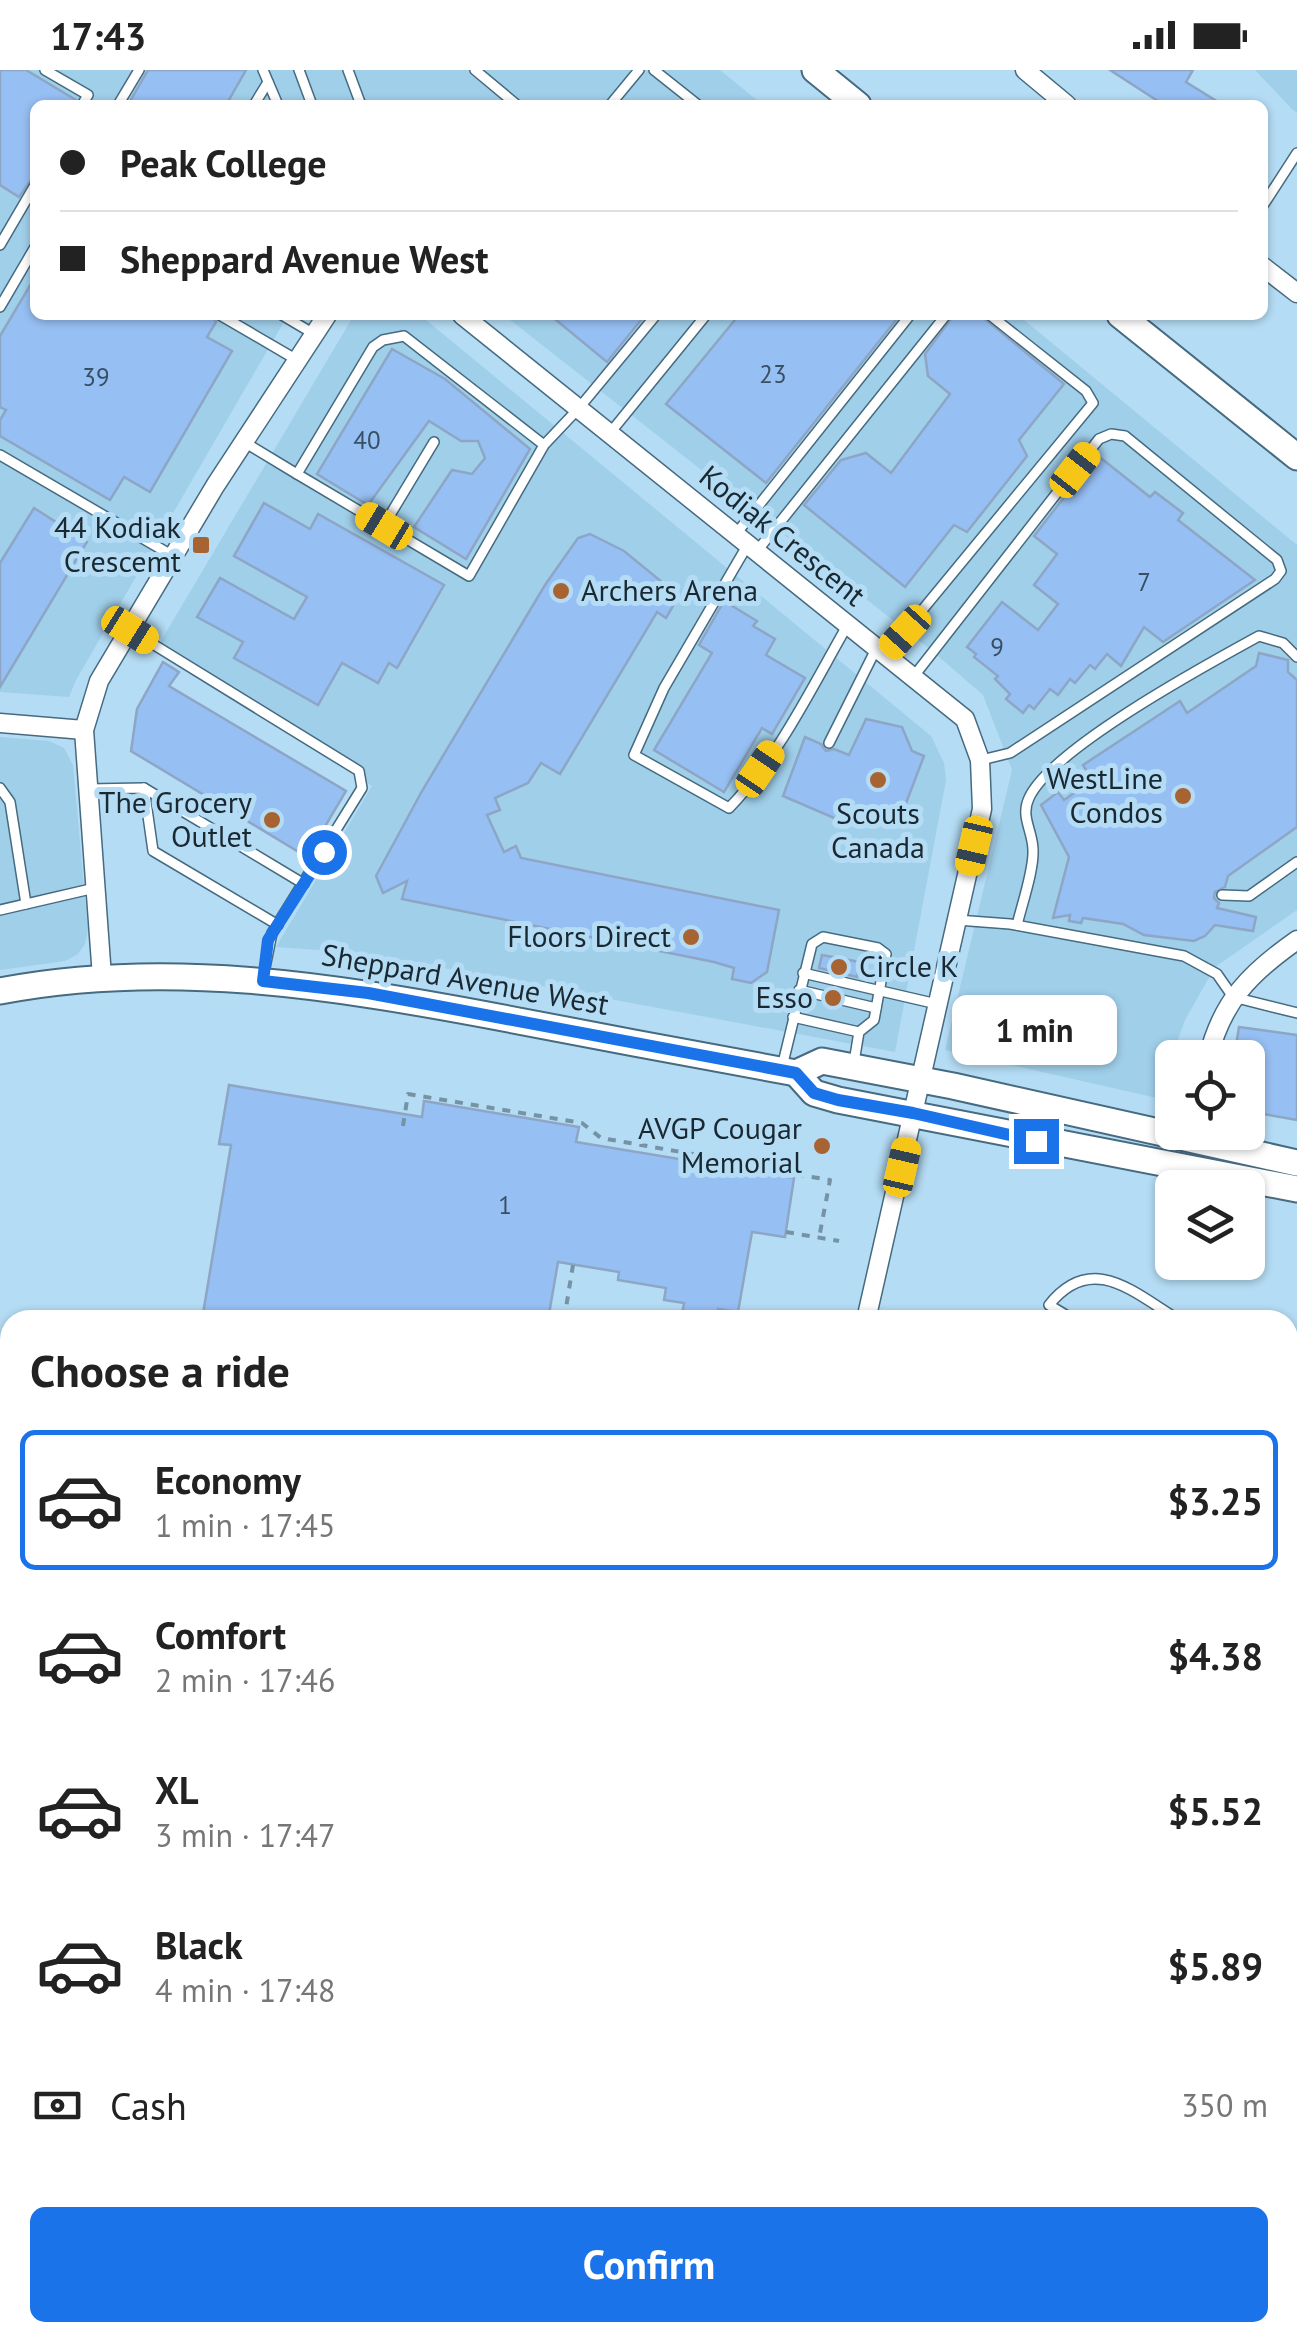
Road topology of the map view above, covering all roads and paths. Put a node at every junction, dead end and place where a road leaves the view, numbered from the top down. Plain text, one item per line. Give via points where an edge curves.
1 (45, 70) edge
2 (139, 70) edge
3 (263, 70) edge
4 (299, 70) edge
5 (348, 70) edge
6 (475, 70) edge
7 (639, 70) edge
8 (654, 70) edge
9 (815, 70) edge
10 (1025, 70) edge
11 (268, 82) junction
12 (85, 100) edge
13 (121, 100) edge
14 (257, 100) edge
15 (276, 100) edge
16 (310, 100) edge
17 (359, 100) edge
18 (512, 100) edge
19 (614, 100) edge
20 (692, 100) edge
21 (852, 100) edge
22 (1062, 100) edge
23 (1297, 153) edge
24 (30, 194) edge
25 (1268, 198) edge
26 (0, 245) edge
27 (30, 256) edge
28 (1268, 271) edge
29 (1297, 293) edge
30 (0, 307) edge
31 (229, 320) edge
32 (290, 320) edge
33 (324, 320) edge
34 (468, 320) edge
35 (652, 320) edge
36 (702, 320) edge
37 (906, 320) edge
38 (942, 320) edge
39 (996, 320) edge
40 (1126, 320) edge
41 (314, 334) junction
42 (297, 360) junction
43 (579, 408) junction
44 (610, 433) junction
45 (244, 442) junction
46 (434, 442) dead end
47 (544, 445) junction
48 (0, 455) edge
49 (1297, 457) edge
50 (297, 474) junction
51 (384, 526) junction
52 (747, 543) junction
53 (173, 556) junction
54 (848, 624) junction
55 (130, 630) junction
56 (882, 650) junction
57 (1297, 657) edge
58 (914, 676) junction
59 (0, 723) edge
60 (84, 730) junction
61 (829, 743) dead end
62 (980, 760) junction
63 (0, 788) edge
64 (88, 788) junction
65 (144, 788) junction
66 (1297, 862) edge
67 (304, 884) junction
68 (96, 888) junction
69 (1222, 894) dead end
70 (26, 904) junction
71 (0, 910) edge
72 (956, 920) junction
73 (278, 925) junction
74 (1017, 925) junction
75 (1297, 940) edge
76 (803, 973) junction
77 (102, 977) junction
78 (263, 981) junction
79 (0, 990) edge
80 (799, 990) junction
81 (880, 992) junction
82 (1233, 996) junction
83 (937, 1004) junction
84 (876, 1008) junction
85 (1297, 1013) edge
86 (793, 1017) junction
87 (859, 1032) junction
88 (1212, 1040) edge
89 (853, 1067) junction
90 (789, 1071) junction
91 (919, 1080) junction
92 (913, 1113) junction
93 (403, 1126) dead end
94 (1155, 1128) edge
95 (1247, 1150) edge
96 (1297, 1163) edge
97 (1297, 1189) edge
98 (786, 1232) dead end
99 (819, 1238) junction
100 (839, 1241) dead end
101 (573, 1264) dead end
102 (565, 1310) edge
103 (868, 1310) edge
104 (1058, 1310) edge
105 (1162, 1310) edge

1 - 12 lane via 88,95
2 - 13 lane
3 - 11 lane
4 - 16 lane
5 - 17 lane
6 - 18 lane
7 - 19 lane
8 - 20 lane
9 - 21 main road
10 - 22 street
11 - 14 lane
11 - 15 lane
23 - 25 lane
24 - 26 lane
27 - 30 lane
28 - 29 street
31 - 42 lane
32 - 41 lane
33 - 41 street
34 - 43 street, Kodiak Crescent
35 - 43 lane
36 - 44 lane
37 - 52 lane
38 - 52 lane
39 - 56 lane via 1094,403
40 - 49 main road
41 - 42 street
42 - 45 street
43 - 44 street, Kodiak Crescent
43 - 47 lane
44 - 52 street, Kodiak Crescent
45 - 50 lane
45 - 53 street
46 - 51 lane
47 - 50 lane via 404,336 394,337 373,346
47 - 51 lane via 469,576
48 - 53 lane
50 - 51 lane
52 - 54 street, Kodiak Crescent
52 - 54 lane via 664,688 634,755 729,808 792,721
53 - 55 street
54 - 56 street, Kodiak Crescent
55 - 60 street via 99,681
55 - 67 lane via 359,772 362,788
56 - 58 street, Kodiak Crescent
56 - 61 lane
57 - 74 lane via 1283,643 1259,636 1172,684 1049,769 1025,811 1034,850
58 - 62 street, Kodiak Crescent via 965,719
58 - 62 lane via 1098,440 1112,434 1125,436 1277,560 1275,579 1010,753
59 - 60 street
60 - 64 street
62 - 72 street, Kodiak Crescent via 982,809
63 - 70 lane via 10,802
64 - 65 lane
64 - 68 street
65 - 67 lane
65 - 73 lane via 153,851
66 - 69 lane via 1248,896
67 - 73 lane
68 - 70 lane
68 - 77 street
70 - 71 lane
72 - 74 lane
72 - 83 street, Kodiak Crescent
73 - 78 lane via 268,940
74 - 82 lane via 1184,956 1222,979
75 - 82 street
76 - 80 lane
76 - 81 lane
76 - 81 lane via 812,944 823,936 878,948 887,960
77 - 78 main road, Sheppard Avenue West
77 - 79 main road, Sheppard Avenue West
78 - 90 main road, Sheppard Avenue West via 368,993
80 - 84 lane
80 - 86 lane
81 - 83 lane
81 - 84 lane
82 - 85 lane
82 - 88 street
83 - 91 street, Kodiak Crescent
84 - 87 lane via 870,1026
86 - 87 lane
86 - 90 lane
87 - 89 lane
89 - 90 main road, Sheppard Avenue West via 822,1061
89 - 91 main road, Sheppard Avenue West
90 - 92 main road, Sheppard Avenue West via 814,1093
91 - 92 street, Kodiak Crescent
91 - 94 main road, Sheppard Avenue West
92 - 97 main road, Sheppard Avenue West
92 - 103 street, Kodiak Crescent
93 - 99 path via 408,1094 582,1123 601,1138 830,1180
95 - 96 main road, Sheppard Avenue West
98 - 99 path
99 - 100 path
101 - 102 path
104 - 105 lane via 1050,1305 1063,1288 1106,1277

